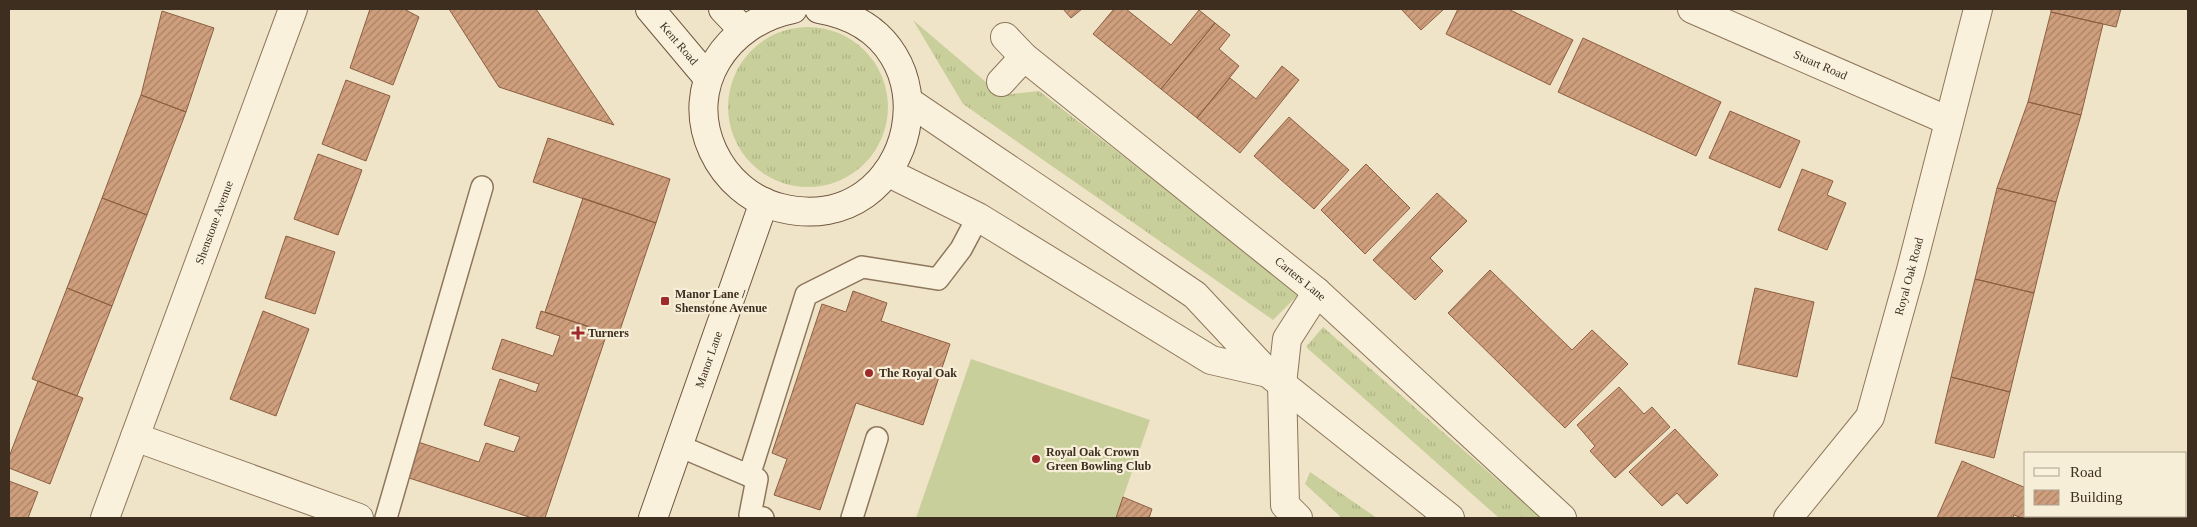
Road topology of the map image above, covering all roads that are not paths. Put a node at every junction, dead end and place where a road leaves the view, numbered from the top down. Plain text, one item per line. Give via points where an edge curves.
1 (293, 9) edge
2 (650, 9) edge
3 (723, 9) edge
4 (793, 9) edge
5 (1692, 9) edge
6 (1978, 9) edge
7 (828, 10) edge
8 (743, 30) junction
9 (1005, 37) dead end
10 (1024, 57) junction
11 (708, 78) junction
12 (1001, 82) dead end
13 (908, 100) junction
14 (1949, 121) junction
15 (888, 172) junction
16 (482, 187) dead end
17 (764, 202) junction
18 (978, 217) junction
19 (1317, 292) junction
20 (1275, 378) junction
21 (135, 436) junction
22 (877, 438) dead end
23 (677, 445) junction
24 (750, 476) junction
25 (105, 518) edge
26 (359, 518) edge
27 (386, 518) edge
28 (653, 518) edge
29 (763, 518) edge
30 (852, 518) edge
31 (1298, 518) edge
32 (1450, 518) edge
33 (1562, 518) edge
34 (1788, 518) edge

1 - 21 street, Shenstone Avenue
2 - 11 street, Kent Road
3 - 8 street
4 - 8 street via 765,17
5 - 14 street, Stuart Road
6 - 14 street, Royal Oak Road
7 - 13 street via 862,24 885,45 901,71
8 - 11 street via 722,52
9 - 10 street, Carters Lane
10 - 12 street
10 - 19 street, Carters Lane
11 - 17 street via 704,114 712,149 737,184
13 - 15 street via 905,135
13 - 20 street via 1195,295
14 - 34 street, Royal Oak Road via 1870,417
15 - 17 street via 862,196 831,208 798,211
15 - 18 street
16 - 27 lane
17 - 23 street, Manor Lane
18 - 20 street via 1211,360
18 - 24 lane via 961,249 938,279 862,268 806,294
19 - 20 street via 1288,339
19 - 33 street, Carters Lane
20 - 31 street via 1284,505
20 - 32 street
21 - 25 street, Shenstone Avenue
21 - 26 street
22 - 30 lane
23 - 24 lane
23 - 28 street, Manor Lane
24 - 29 lane via 757,479 750,515

